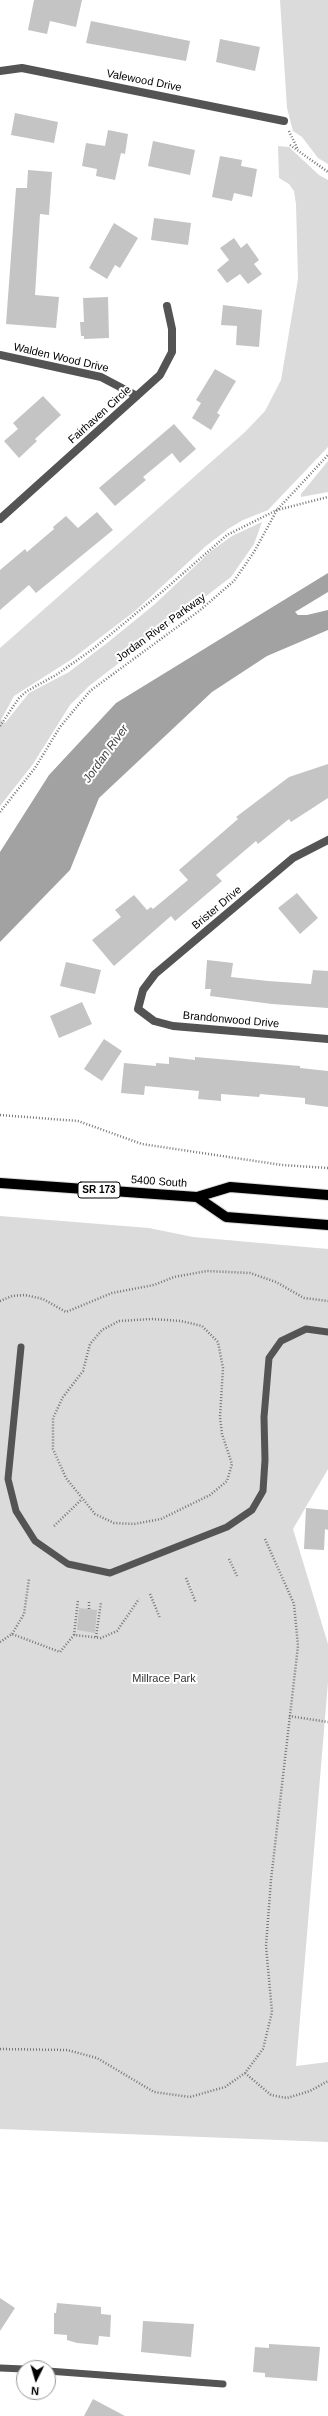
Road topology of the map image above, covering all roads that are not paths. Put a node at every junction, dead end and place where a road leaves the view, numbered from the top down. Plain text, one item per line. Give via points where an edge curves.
1 (0, 71) edge
2 (284, 121) road end
3 (167, 306) dead end
4 (0, 355) edge
5 (138, 396) junction
6 (0, 519) edge
7 (328, 840) edge
8 (138, 1009) joint
9 (328, 1039) edge
10 (0, 1183) edge
11 (328, 1195) edge
12 (197, 1197) junction
13 (328, 1225) edge
14 (328, 1332) edge
15 (21, 1347) dead end
16 (0, 2368) edge
17 (16, 2369) edge
18 (56, 2372) edge
19 (223, 2384) dead end

1 - 2 street, Valewood Drive via 22,68
3 - 5 street, Fairhaven Circle via 172,329 172,352 160,375
4 - 5 street, Walden Wood Drive via 101,376
5 - 6 street, Fairhaven Circle
7 - 8 street, Brister Drive via 293,858 155,974 143,990
8 - 9 street, Brandonwood Drive via 154,1021 173,1026
10 - 12 main road, 5400 South / SR 173
11 - 12 main road, 5400 South / SR 173 via 230,1187
12 - 13 main road, 5400 South via 226,1217
14 - 15 lane via 306,1328 281,1341 269,1358 264,1417 266,1460 263,1491 252,1510 227,1527 110,1573 68,1564 35,1541 16,1511 8,1479
16 - 17 lane
18 - 19 lane

